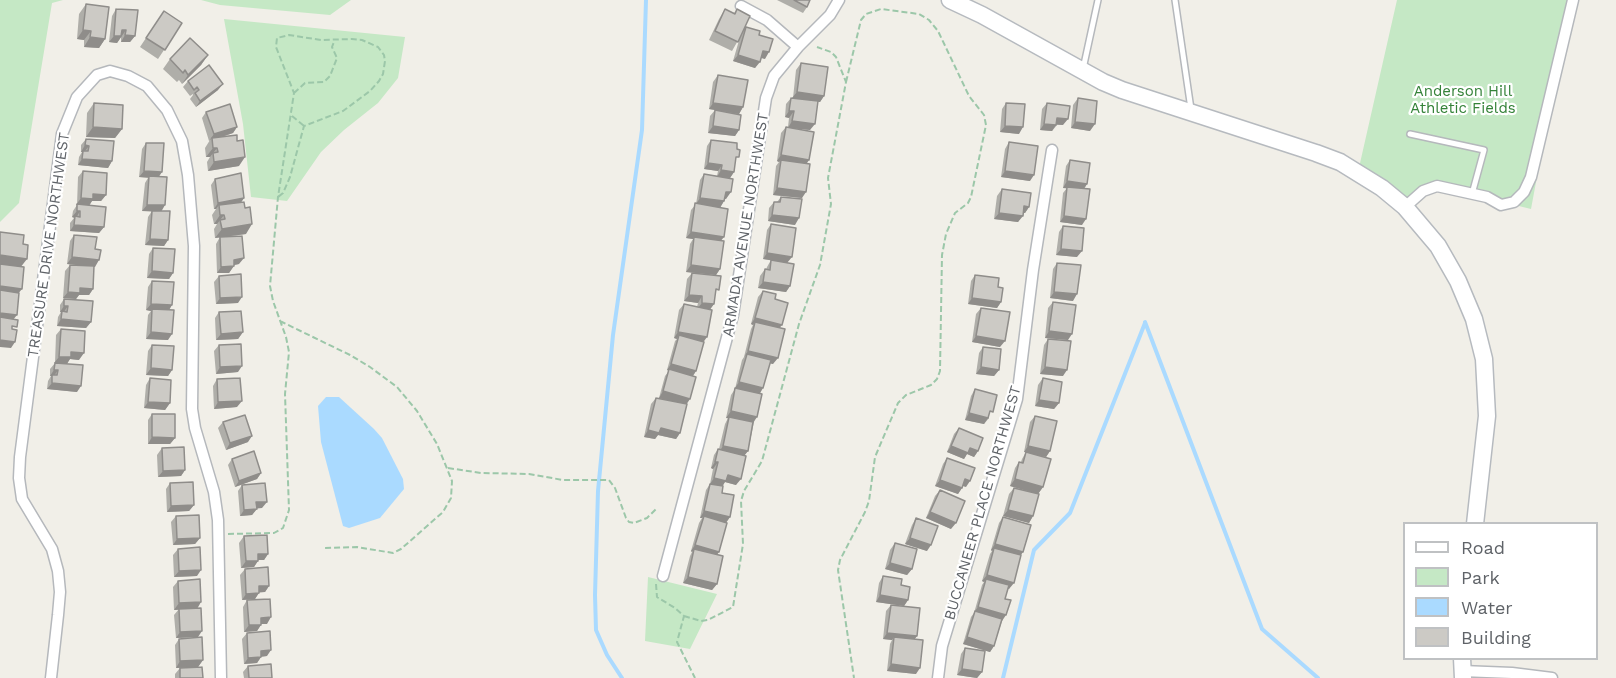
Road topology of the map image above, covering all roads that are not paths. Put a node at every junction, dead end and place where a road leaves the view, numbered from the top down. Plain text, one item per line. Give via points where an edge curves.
1 (839, 0) edge
2 (950, 0) edge
3 (1098, 0) edge
4 (1175, 0) edge
5 (1573, 0) edge
6 (741, 6) dead end
7 (798, 47) junction
8 (1083, 71) junction
9 (1192, 113) junction
10 (1410, 134) dead end
11 (1052, 150) dead end
12 (1472, 194) junction
13 (1405, 207) junction
14 (1475, 522) edge
15 (663, 576) road end
16 (1462, 669) edge
17 (51, 678) edge
18 (221, 678) edge
19 (938, 678) edge
20 (1552, 678) edge

1 - 7 street, ARMADA AVENUE NORTHWEST via 831,15
2 - 8 main road
3 - 8 lane
4 - 9 lane
5 - 12 street via 1524,192 1507,205
6 - 7 street via 767,20
7 - 15 street, ARMADA AVENUE NORTHWEST via 774,76 766,98 733,315
8 - 9 main road via 1122,90
9 - 13 main road via 1329,157 1374,182
10 - 12 lane via 1484,150
11 - 19 street, BUCCANEER PLACE NORTHWEST via 1017,399 942,646
12 - 13 street via 1437,186 1423,191
13 - 14 main road via 1434,241 1458,281 1485,359 1487,416
16 - 20 street
17 - 18 street, TREASURE DRIVE NORTHWEST via 60,592 58,571 52,549 22,499 20,457 62,134 77,97 97,75 110,71 147,86 167,110 182,141 189,175 194,246 192,409 214,492

